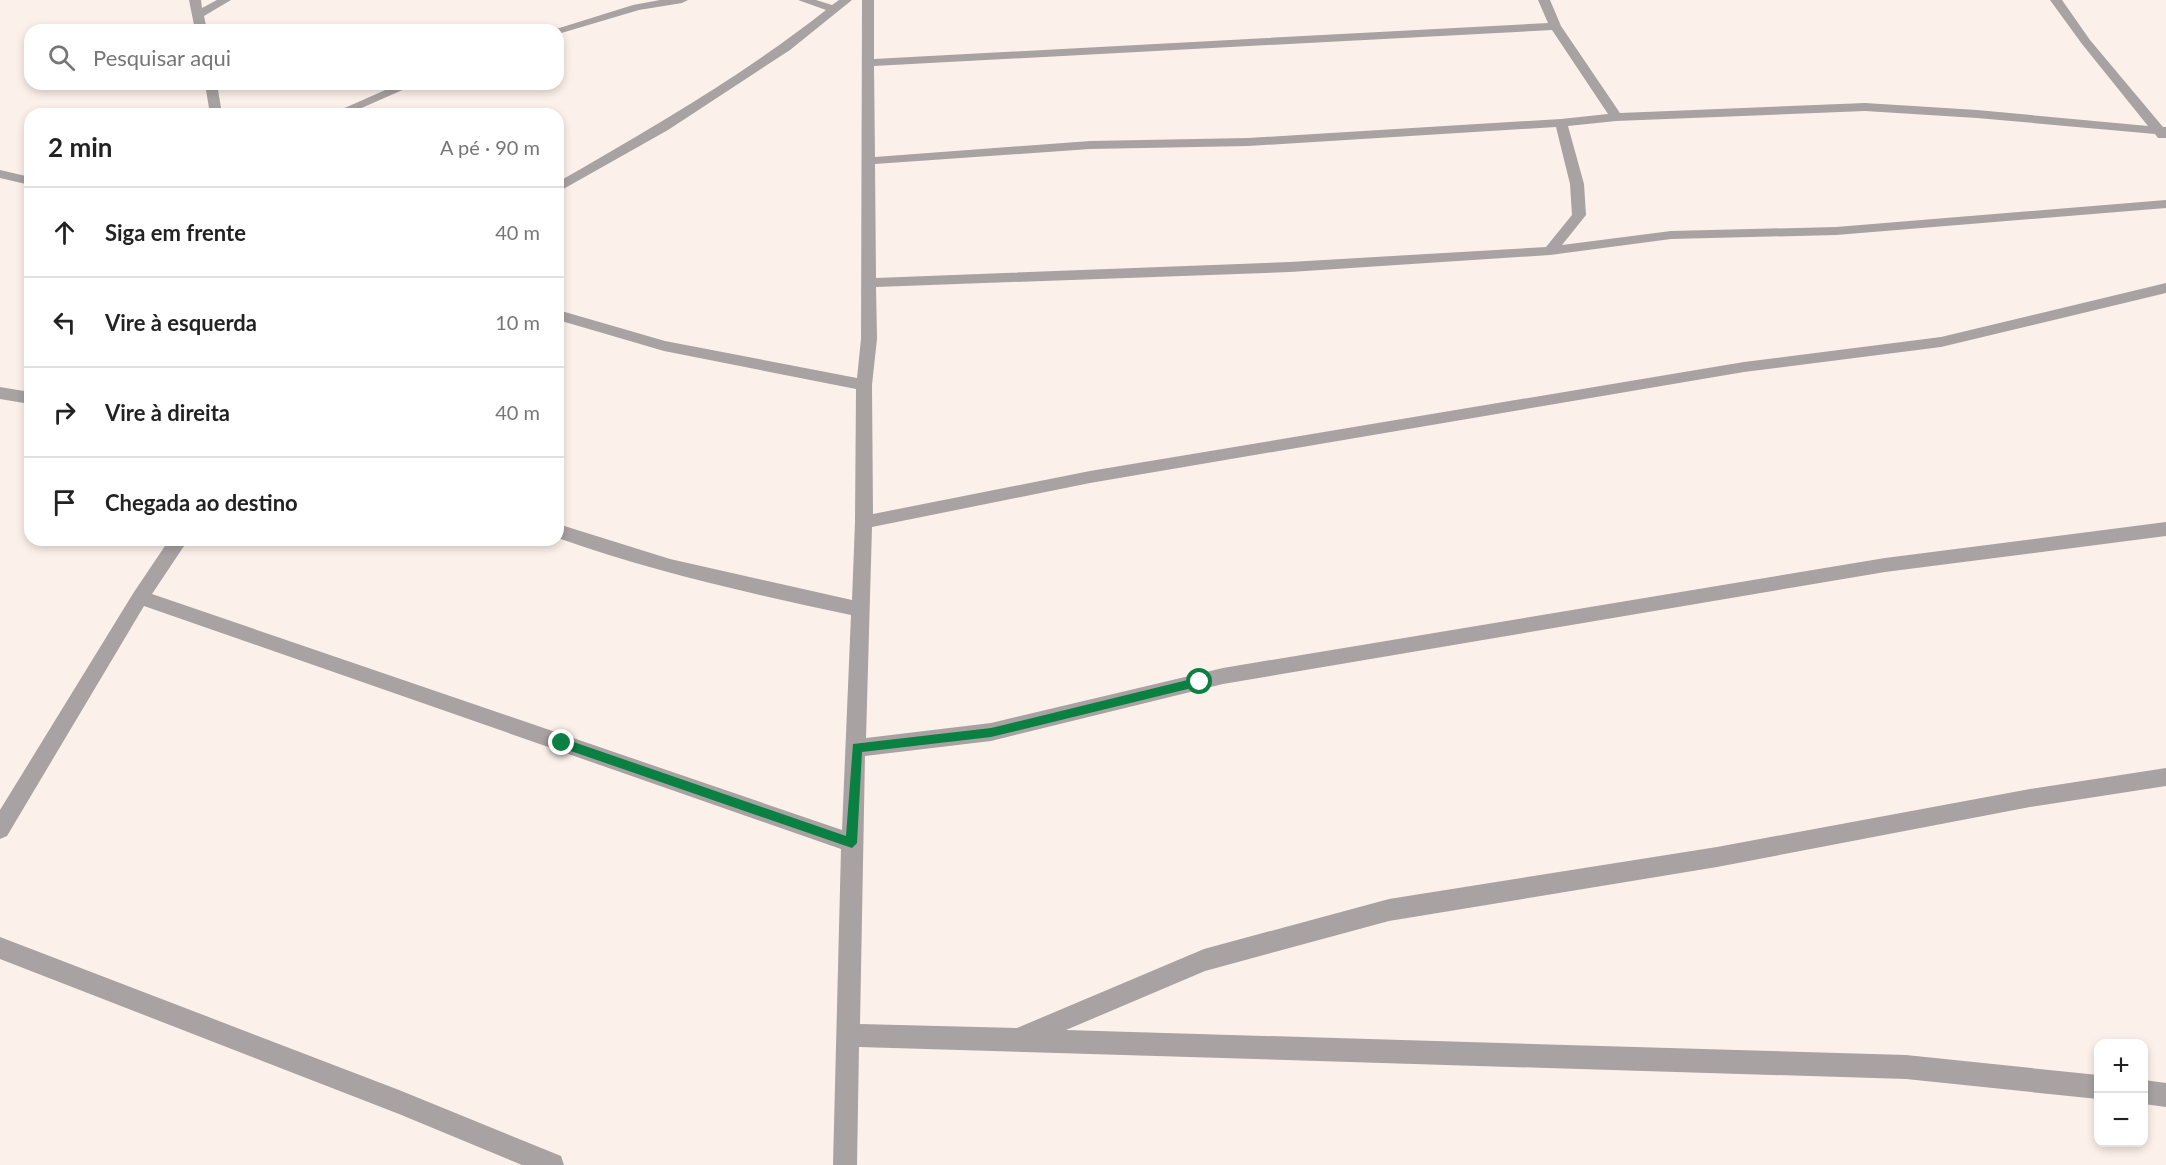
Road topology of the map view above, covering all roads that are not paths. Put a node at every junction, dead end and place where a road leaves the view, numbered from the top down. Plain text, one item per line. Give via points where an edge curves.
1 (195, 0) edge
2 (225, 0) edge
3 (682, 0) edge
4 (804, 0) edge
5 (846, 0) edge
6 (868, 0) edge
7 (1545, 0) edge
8 (2056, 0) edge
9 (833, 9) junction
10 (198, 15) junction
11 (200, 24) edge
12 (1555, 26) junction
13 (564, 29) edge
14 (868, 63) junction
15 (212, 90) edge
16 (395, 90) edge
17 (215, 108) edge
18 (352, 108) edge
19 (1616, 117) junction
20 (1561, 123) junction
21 (2164, 134) edge
22 (868, 161) junction
23 (0, 174) edge
24 (24, 180) edge
25 (564, 185) edge
26 (2166, 204) edge
27 (1550, 251) junction
28 (868, 283) junction
29 (2166, 288) edge
30 (564, 317) edge
31 (864, 385) junction
32 (0, 393) edge
33 (24, 397) edge
34 (864, 522) junction
35 (2166, 529) edge
36 (564, 533) edge
37 (175, 546) edge
38 (140, 597) junction
39 (862, 610) junction
40 (857, 748) junction
41 (2166, 777) edge
42 (0, 829) edge
43 (852, 843) junction
44 (0, 948) edge
45 (850, 1035) junction
46 (1019, 1038) junction
47 (2094, 1087) edge
48 (2148, 1093) edge
49 (2166, 1095) edge
50 (552, 1165) edge
51 (846, 1165) edge

1 - 10 street
2 - 10 street
3 - 13 street via 637,7
4 - 9 street
5 - 9 street
6 - 14 street
7 - 12 street
8 - 21 street
9 - 25 street via 786,47 663,127
10 - 11 street
12 - 14 street
12 - 19 street
14 - 22 street
15 - 17 street
16 - 18 street
19 - 20 street
19 - 21 street via 1865,107 1977,114
20 - 22 street via 1248,142 1090,145
20 - 27 street via 1577,184 1579,215
22 - 28 street
23 - 24 street
26 - 27 street via 1836,231 1671,236
27 - 28 street via 1290,267
28 - 31 street via 869,339
29 - 34 street via 1941,342 1709,373 1090,477
30 - 31 street via 664,346
31 - 34 street
32 - 33 street
34 - 39 street
35 - 40 street via 1885,565 1223,676 991,732
36 - 39 street via 713,578
37 - 38 street
38 - 42 street
38 - 43 street
39 - 40 street
40 - 43 street
41 - 46 street via 2030,798 1717,857 1389,910 1204,960
43 - 45 street
44 - 50 street
45 - 46 street
45 - 51 street
46 - 47 street via 1906,1067
48 - 49 street

